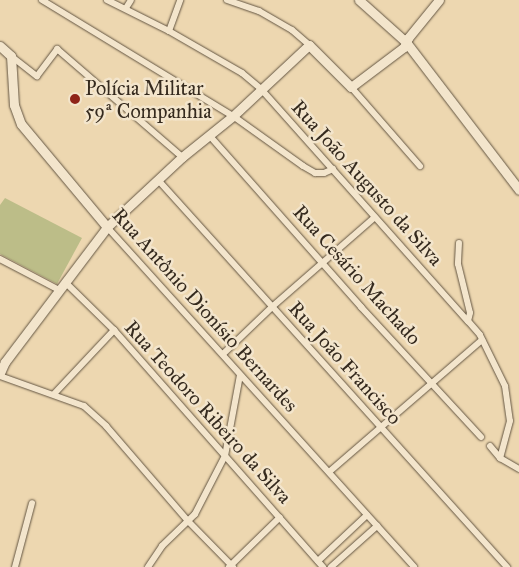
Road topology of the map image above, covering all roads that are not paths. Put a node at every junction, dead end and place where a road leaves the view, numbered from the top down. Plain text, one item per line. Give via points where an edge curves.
1 (42, 0) edge
2 (108, 0) edge
3 (131, 0) edge
4 (180, 0) edge
5 (227, 0) edge
6 (359, 0) edge
7 (440, 0) edge
8 (126, 8) junction
9 (169, 31) junction
10 (406, 42) junction
11 (308, 45) junction
12 (0, 46) edge
13 (11, 56) junction
14 (351, 87) junction
15 (261, 89) junction
16 (233, 116) junction
17 (209, 135) junction
18 (182, 157) junction
19 (420, 166) dead end
20 (332, 169) junction
21 (159, 181) junction
22 (519, 190) edge
23 (375, 216) junction
24 (107, 227) junction
25 (459, 242) dead end
26 (0, 259) edge
27 (323, 262) junction
28 (62, 286) junction
29 (273, 306) junction
30 (468, 321) junction
31 (114, 330) junction
32 (482, 340) junction
33 (223, 354) junction
34 (2, 360) edge
35 (0, 375) edge
36 (240, 375) junction
37 (432, 382) junction
38 (54, 394) junction
39 (380, 426) junction
40 (481, 437) dead end
41 (490, 446) dead end
42 (225, 456) junction
43 (500, 458) junction
44 (519, 469) edge
45 (329, 472) junction
46 (32, 504) dead end
47 (367, 515) junction
48 (280, 517) junction
49 (189, 522) junction
50 (376, 526) junction
51 (318, 561) junction
52 (230, 566) edge
53 (15, 567) edge
54 (148, 567) edge
55 (323, 567) edge
56 (331, 567) edge
57 (414, 567) edge
58 (507, 567) edge

1 - 16 street
2 - 8 street, Rua João Augusto da Silva
3 - 8 street
4 - 9 street
5 - 11 street via 259,11 292,30
6 - 10 street
7 - 10 street
8 - 9 street, Rua João Augusto da Silva
9 - 15 street, Rua João Augusto da Silva via 242,73
10 - 14 street via 404,47
10 - 22 street
11 - 14 street
11 - 15 street
12 - 13 street
13 - 18 street via 37,76 57,49
13 - 24 street, Rua Antônio Dionísio Bernardes via 14,105 21,124
14 - 19 street
15 - 16 street
15 - 20 street, Rua João Augusto da Silva
16 - 17 street
16 - 20 street via 315,173
17 - 18 street
17 - 27 street, Rua Cesário Machado
18 - 21 street
20 - 23 street, Rua João Augusto da Silva
21 - 24 street
21 - 29 street, Rua João Francisco
23 - 27 street
23 - 30 street, Rua João Augusto da Silva
24 - 28 street
24 - 33 street, Rua Antônio Dionísio Bernardes
25 - 30 street via 458,264 470,313
26 - 28 street, Rua Teodoro Ribeiro da Silva
27 - 29 street
27 - 37 street, Rua Cesário Machado
28 - 31 street, Rua Teodoro Ribeiro da Silva
28 - 34 street
29 - 33 street
29 - 39 street, Rua João Francisco
30 - 32 street, Rua João Augusto da Silva
31 - 38 street
31 - 42 street, Rua Teodoro Ribeiro da Silva
32 - 37 street
32 - 43 street, Rua João Augusto da Silva via 505,386 510,421
33 - 36 street, Rua Antônio Dionísio Bernardes
34 - 35 street
35 - 38 street
36 - 42 street
36 - 45 street, Rua Antônio Dionísio Bernardes
37 - 39 street
37 - 40 street, Rua Cesário Machado
38 - 49 street via 84,406 106,426
39 - 45 street
39 - 58 street, Rua João Francisco
41 - 43 street
42 - 48 street, Rua Teodoro Ribeiro da Silva
42 - 49 street
43 - 44 street
45 - 47 street, Rua Antônio Dionísio Bernardes
46 - 53 street
47 - 50 street, Rua Antônio Dionísio Bernardes
47 - 51 street
48 - 51 street, Rua Teodoro Ribeiro da Silva
48 - 52 street
49 - 52 street
49 - 54 street via 162,546
50 - 56 street
50 - 57 street, Rua Antônio Dionísio Bernardes
51 - 55 street, Rua Teodoro Ribeiro da Silva

